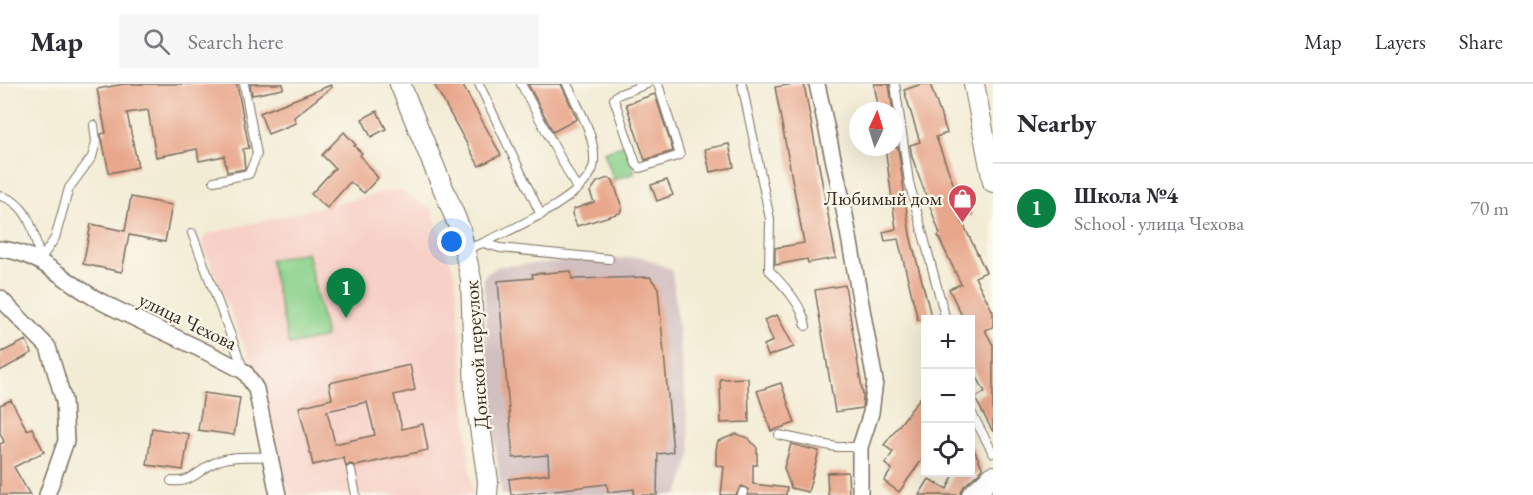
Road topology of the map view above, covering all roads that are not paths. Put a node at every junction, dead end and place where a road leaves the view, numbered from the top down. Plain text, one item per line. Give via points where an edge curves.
1 (244, 84) edge
2 (400, 84) edge
3 (479, 84) edge
4 (521, 84) edge
5 (567, 84) edge
6 (647, 84) edge
7 (658, 84) edge
8 (742, 84) edge
9 (817, 84) edge
10 (895, 84) edge
11 (974, 84) edge
12 (94, 125) dead end
13 (214, 181) dead end
14 (993, 182) edge
15 (577, 189) junction
16 (0, 196) edge
17 (541, 215) junction
18 (192, 233) dead end
19 (474, 246) junction
20 (0, 249) edge
21 (609, 259) dead end
22 (40, 260) junction
23 (0, 298) edge
24 (945, 315) edge
25 (806, 326) dead end
26 (245, 372) junction
27 (975, 419) edge
28 (779, 435) dead end
29 (860, 447) junction
30 (993, 453) edge
31 (271, 457) junction
32 (351, 470) dead end
33 (993, 476) edge
34 (171, 481) dead end
35 (47, 495) edge
36 (278, 495) edge
37 (356, 495) edge
38 (487, 495) edge
39 (860, 495) edge
40 (972, 495) edge

1 - 13 lane via 257,154 249,174
2 - 19 street, Донской переулок via 460,229
3 - 17 lane
4 - 15 lane
5 - 15 lane via 593,149 594,165
6 - 7 lane via 614,99 640,168 680,155
8 - 25 lane via 770,219 769,270 795,300
9 - 29 street via 875,381 871,413
10 - 24 lane via 909,182
11 - 14 street
12 - 22 lane via 96,142 92,157 69,188 55,238
15 - 17 lane
16 - 22 lane via 16,203 27,216
17 - 19 lane
18 - 26 lane
19 - 21 lane
19 - 38 street, Донской переулок via 471,279 475,394
20 - 22 street, улица Чехова
22 - 26 street, улица Чехова via 79,290
23 - 35 street via 48,347 64,401 66,441
26 - 31 street, улица Чехова via 256,389
27 - 30 lane
28 - 29 lane via 836,447
29 - 39 street
31 - 34 lane via 218,462 183,483
31 - 36 street, улица Чехова
32 - 37 lane
33 - 40 street

